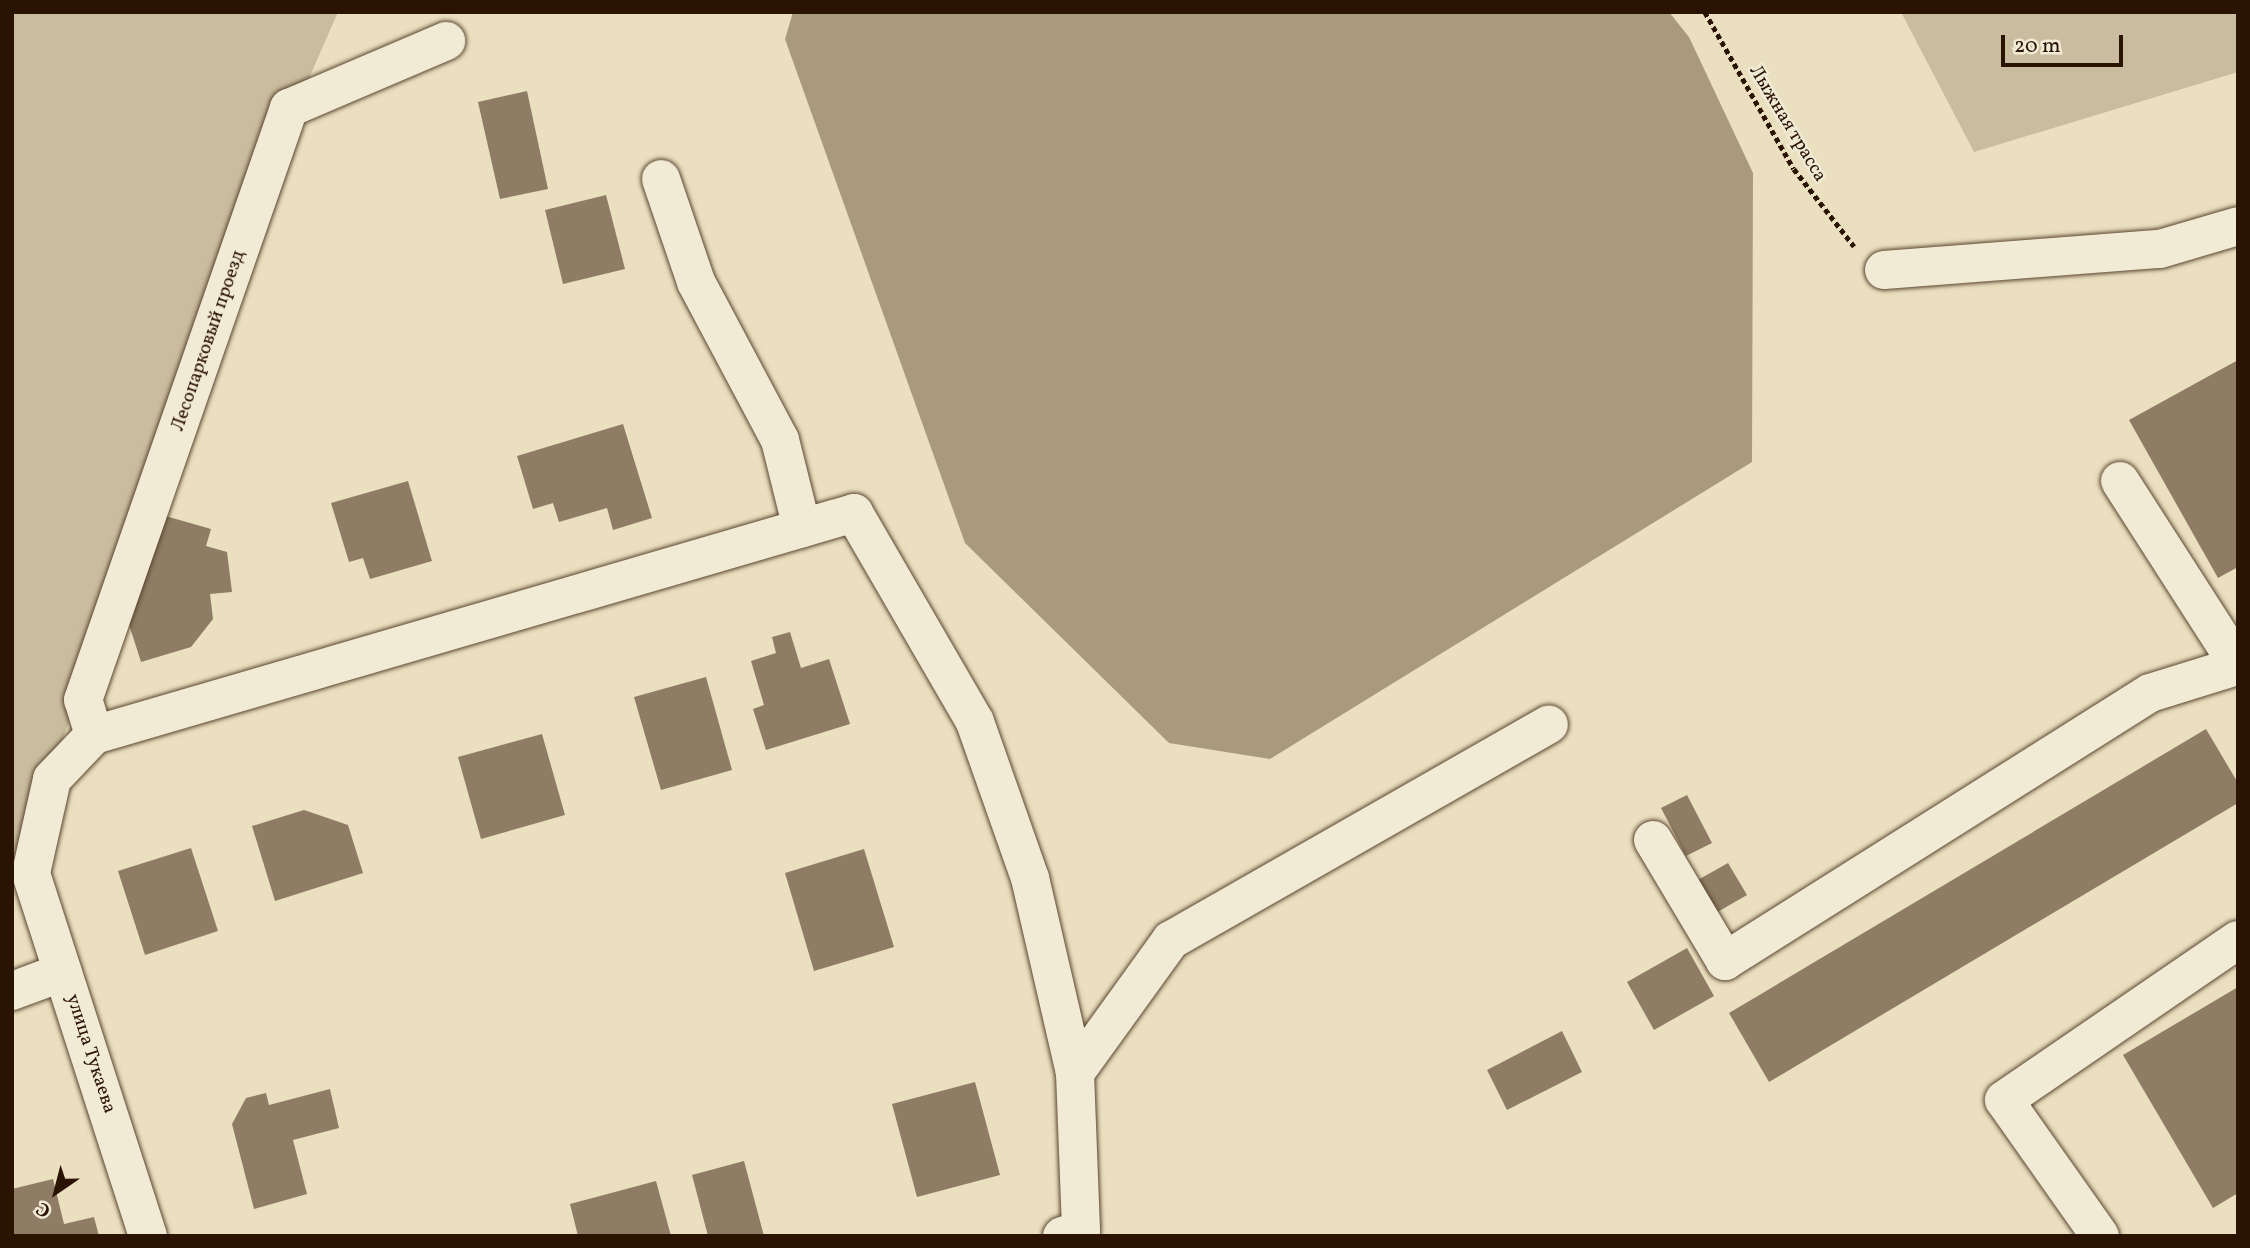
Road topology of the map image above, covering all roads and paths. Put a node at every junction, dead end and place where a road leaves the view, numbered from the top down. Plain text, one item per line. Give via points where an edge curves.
1 (1705, 12) edge
2 (446, 41) dead end
3 (661, 179) dead end
4 (2238, 226) edge
5 (1884, 270) joint
6 (2120, 481) dead end
7 (802, 528) junction
8 (2237, 666) edge
9 (1549, 724) dead end
10 (94, 735) junction
11 (1653, 841) dead end
12 (2238, 940) edge
13 (63, 972) junction
14 (12, 991) edge
15 (1075, 1073) junction
16 (148, 1236) edge
17 (1062, 1236) edge
18 (2100, 1236) edge

1 - 5 path, Лыжная трасса via 1794,169 1846,239
2 - 10 street, Лесопарковый проезд via 289,108 83,700
3 - 7 street via 696,282 780,440
4 - 5 street via 2160,249
6 - 8 street
7 - 10 street
7 - 15 street via 854,513 975,722 1030,877
8 - 11 street via 2150,693 1725,961
9 - 15 street via 1171,940
10 - 13 street, улица Тукаева via 52,779 31,873
12 - 18 street via 2004,1100
13 - 14 street
13 - 16 street, улица Тукаева
15 - 17 street via 1081,1230

